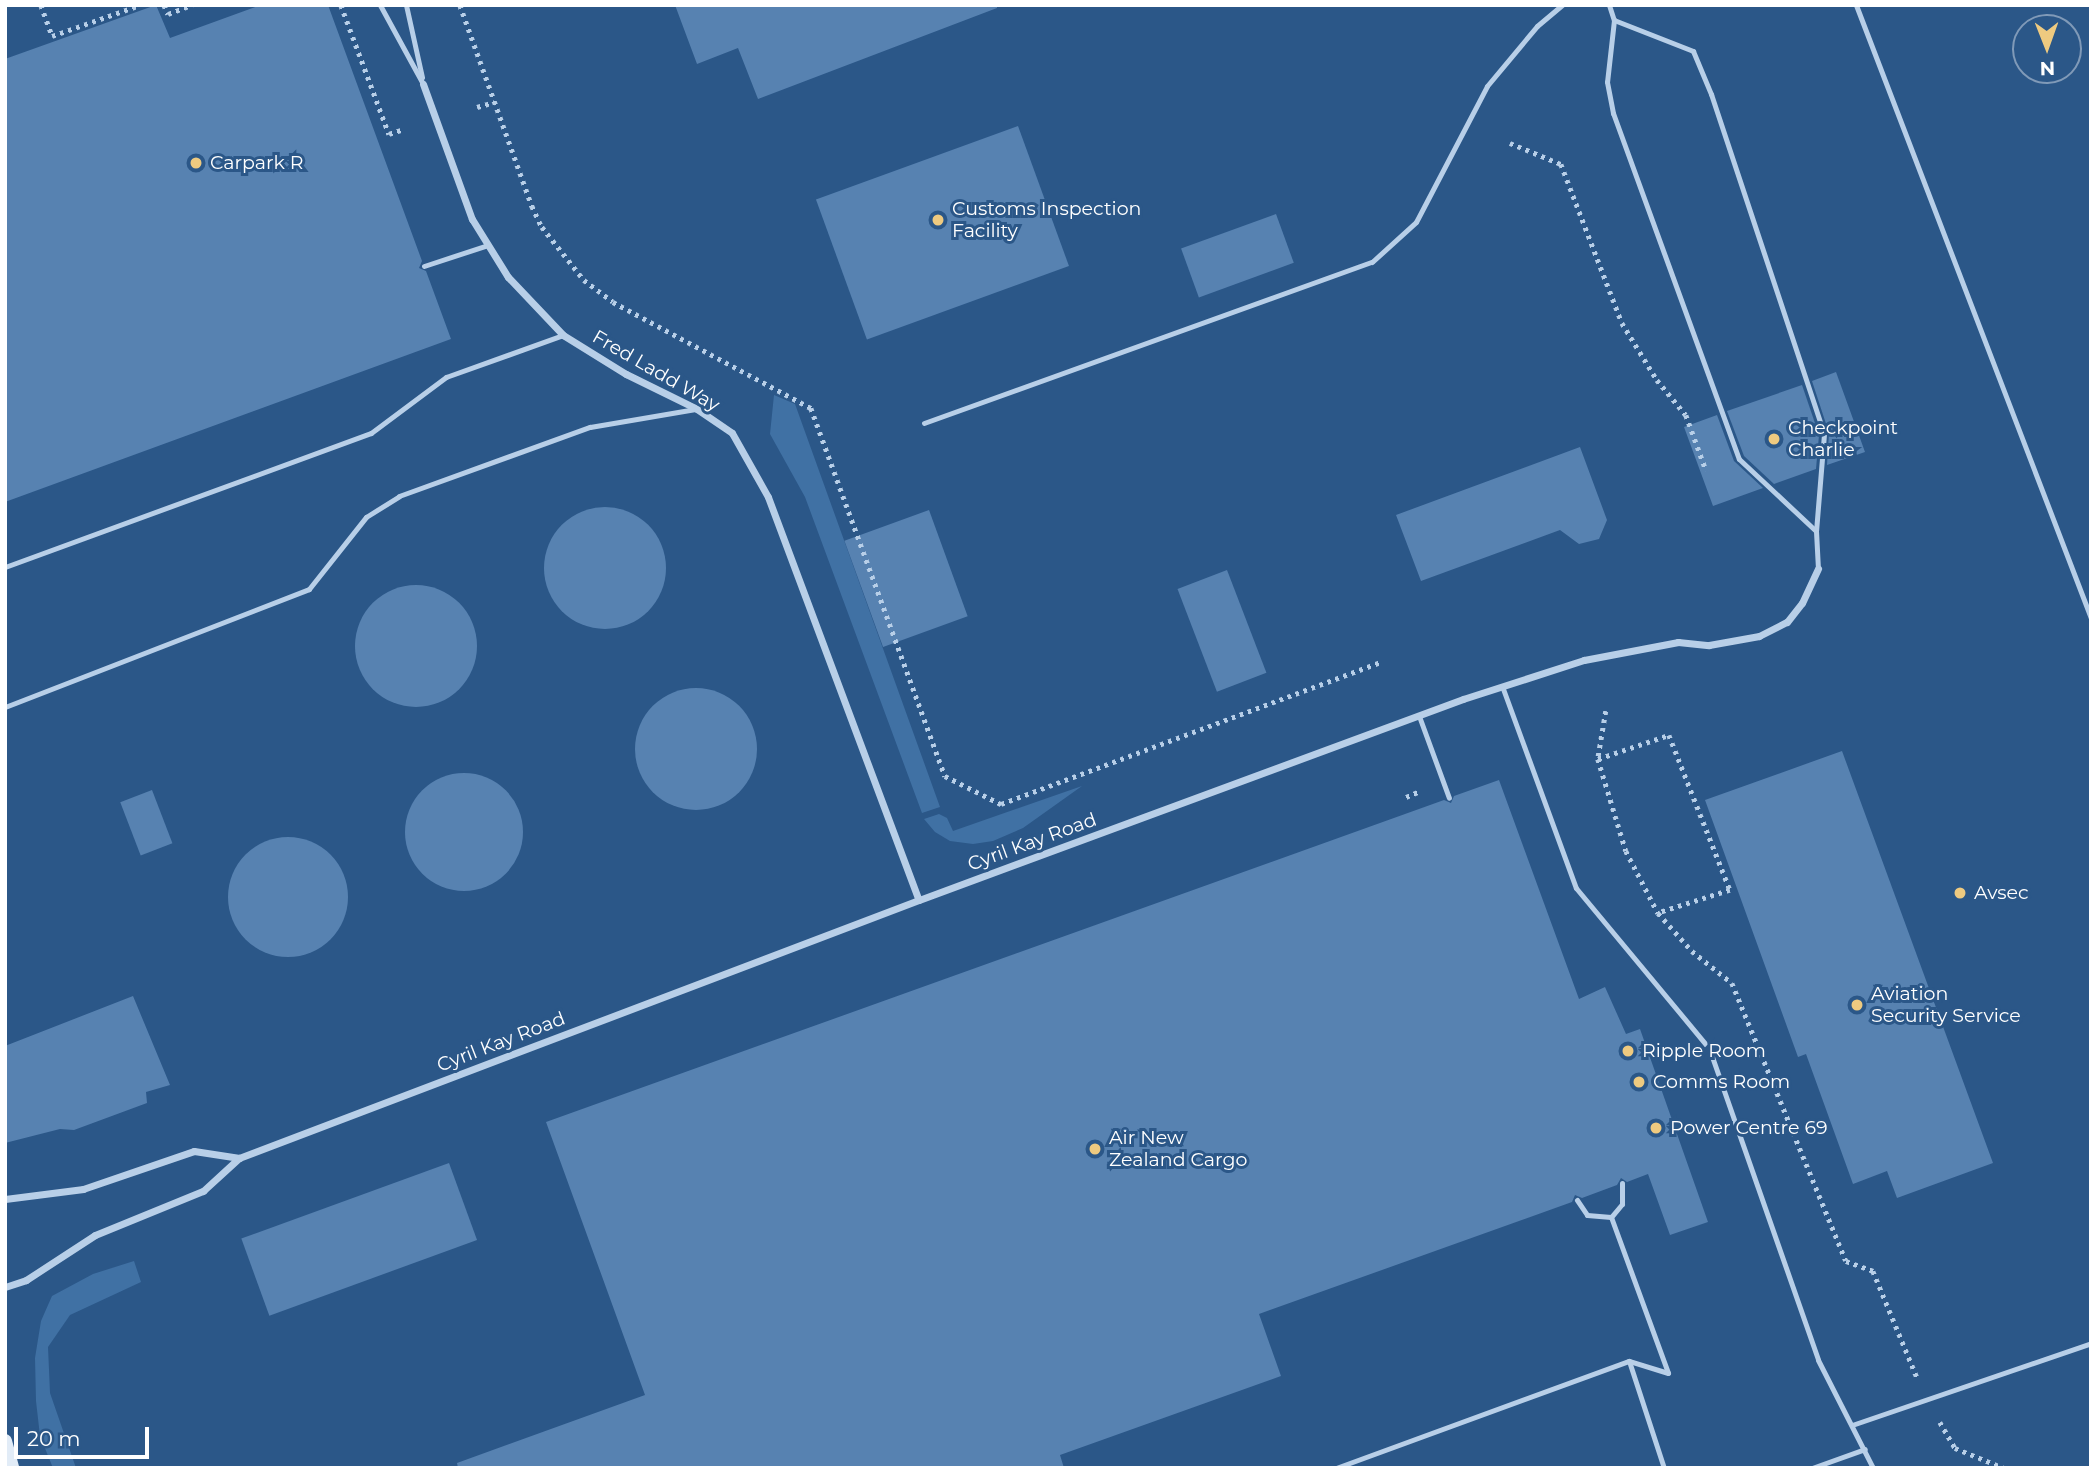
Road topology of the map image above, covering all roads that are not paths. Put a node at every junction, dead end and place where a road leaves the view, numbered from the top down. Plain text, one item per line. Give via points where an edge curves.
1 (380, 5) edge
2 (406, 5) edge
3 (1562, 5) edge
4 (1609, 5) edge
5 (1856, 5) edge
6 (1614, 20) junction
7 (423, 84) junction
8 (488, 245) junction
9 (424, 266) dead end
10 (564, 335) junction
11 (697, 409) junction
12 (925, 423) dead end
13 (1816, 531) junction
14 (5, 567) edge
15 (1818, 568) joint
16 (2091, 618) edge
17 (1502, 686) junction
18 (5, 707) edge
19 (1419, 716) junction
20 (1449, 798) dead end
21 (919, 900) junction
22 (239, 1158) junction
23 (1622, 1183) dead end
24 (5, 1199) edge
25 (1577, 1200) dead end
26 (1611, 1217) junction
27 (5, 1287) edge
28 (2091, 1343) edge
29 (1629, 1361) junction
30 (1852, 1425) junction
31 (5, 1441) edge
32 (1865, 1449) junction
33 (12, 1468) edge
34 (1336, 1468) edge
35 (1664, 1468) edge
36 (1812, 1468) edge
37 (1872, 1468) edge

1 - 7 lane
2 - 7 lane
3 - 12 lane via 1537,26 1488,86 1416,222 1372,262
4 - 6 lane
5 - 16 lane
6 - 13 lane via 1607,82 1613,113 1740,459
6 - 13 lane via 1693,51 1711,94 1824,434
7 - 8 street, Fred Ladd Way via 471,219
8 - 9 lane
8 - 10 street, Fred Ladd Way via 508,277
10 - 11 street, Fred Ladd Way via 626,374
10 - 14 lane via 446,377 371,433
11 - 18 lane via 590,426 399,496 366,517 309,589
11 - 21 street, Fred Ladd Way via 732,433 768,497
13 - 15 lane
15 - 17 street, Cyril Kay Road via 1802,603 1787,621 1759,636 1709,645 1678,642 1584,660
17 - 19 street, Cyril Kay Road
17 - 30 lane via 1576,888 1709,1048 1818,1360
19 - 20 lane
19 - 21 street, Cyril Kay Road
21 - 22 street, Cyril Kay Road
22 - 24 street, Cyril Kay Road via 194,1151 83,1189
22 - 27 street, Cyril Kay Road via 203,1191 95,1236 26,1280
23 - 26 lane via 1622,1203
25 - 26 lane via 1587,1215
26 - 29 lane via 1668,1373
28 - 30 lane
29 - 34 lane
29 - 35 lane
30 - 32 lane
31 - 33 street
32 - 36 lane
32 - 37 lane

